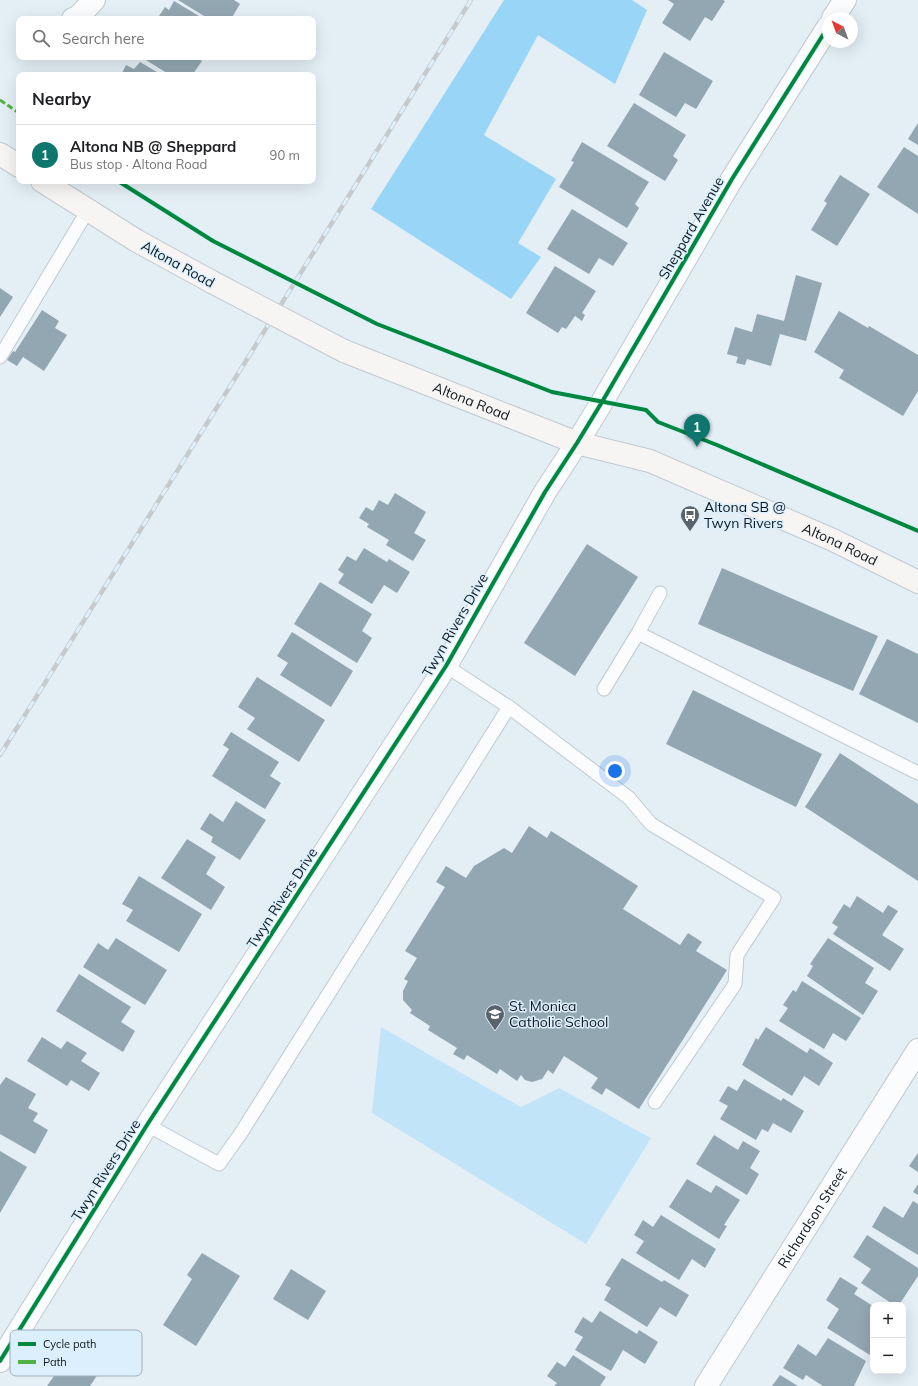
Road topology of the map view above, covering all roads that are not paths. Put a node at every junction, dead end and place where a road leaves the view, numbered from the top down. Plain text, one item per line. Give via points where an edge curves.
1 (94, 0) edge
2 (845, 0) edge
3 (838, 12) edge
4 (79, 16) edge
5 (822, 36) edge
6 (0, 154) edge
7 (16, 164) edge
8 (47, 184) edge
9 (88, 210) junction
10 (0, 357) edge
11 (577, 444) junction
12 (918, 582) edge
13 (660, 592) dead end
14 (638, 633) junction
15 (446, 666) junction
16 (604, 689) dead end
17 (509, 707) junction
18 (918, 773) edge
19 (918, 1050) edge
20 (656, 1102) dead end
21 (147, 1125) junction
22 (19, 1330) edge
23 (10, 1345) edge
24 (0, 1361) edge
25 (706, 1386) edge

1 - 4 street
2 - 3 street
5 - 11 street, Sheppard Avenue via 732,179
6 - 7 main road
8 - 9 main road, Altona Road
9 - 10 lane
9 - 11 main road, Altona Road, bridge via 136,241 344,351
11 - 12 main road, Altona Road via 650,461 833,540
11 - 15 street, Twyn Rivers Drive via 545,492
13 - 14 lane
14 - 16 lane
14 - 18 lane
15 - 17 lane
15 - 21 street, Twyn Rivers Drive
17 - 20 lane via 629,798 651,824 774,898 737,955 735,984
17 - 21 lane via 219,1164
19 - 25 street, Richardson Street
21 - 22 street, Twyn Rivers Drive
23 - 24 street, Twyn Rivers Drive

